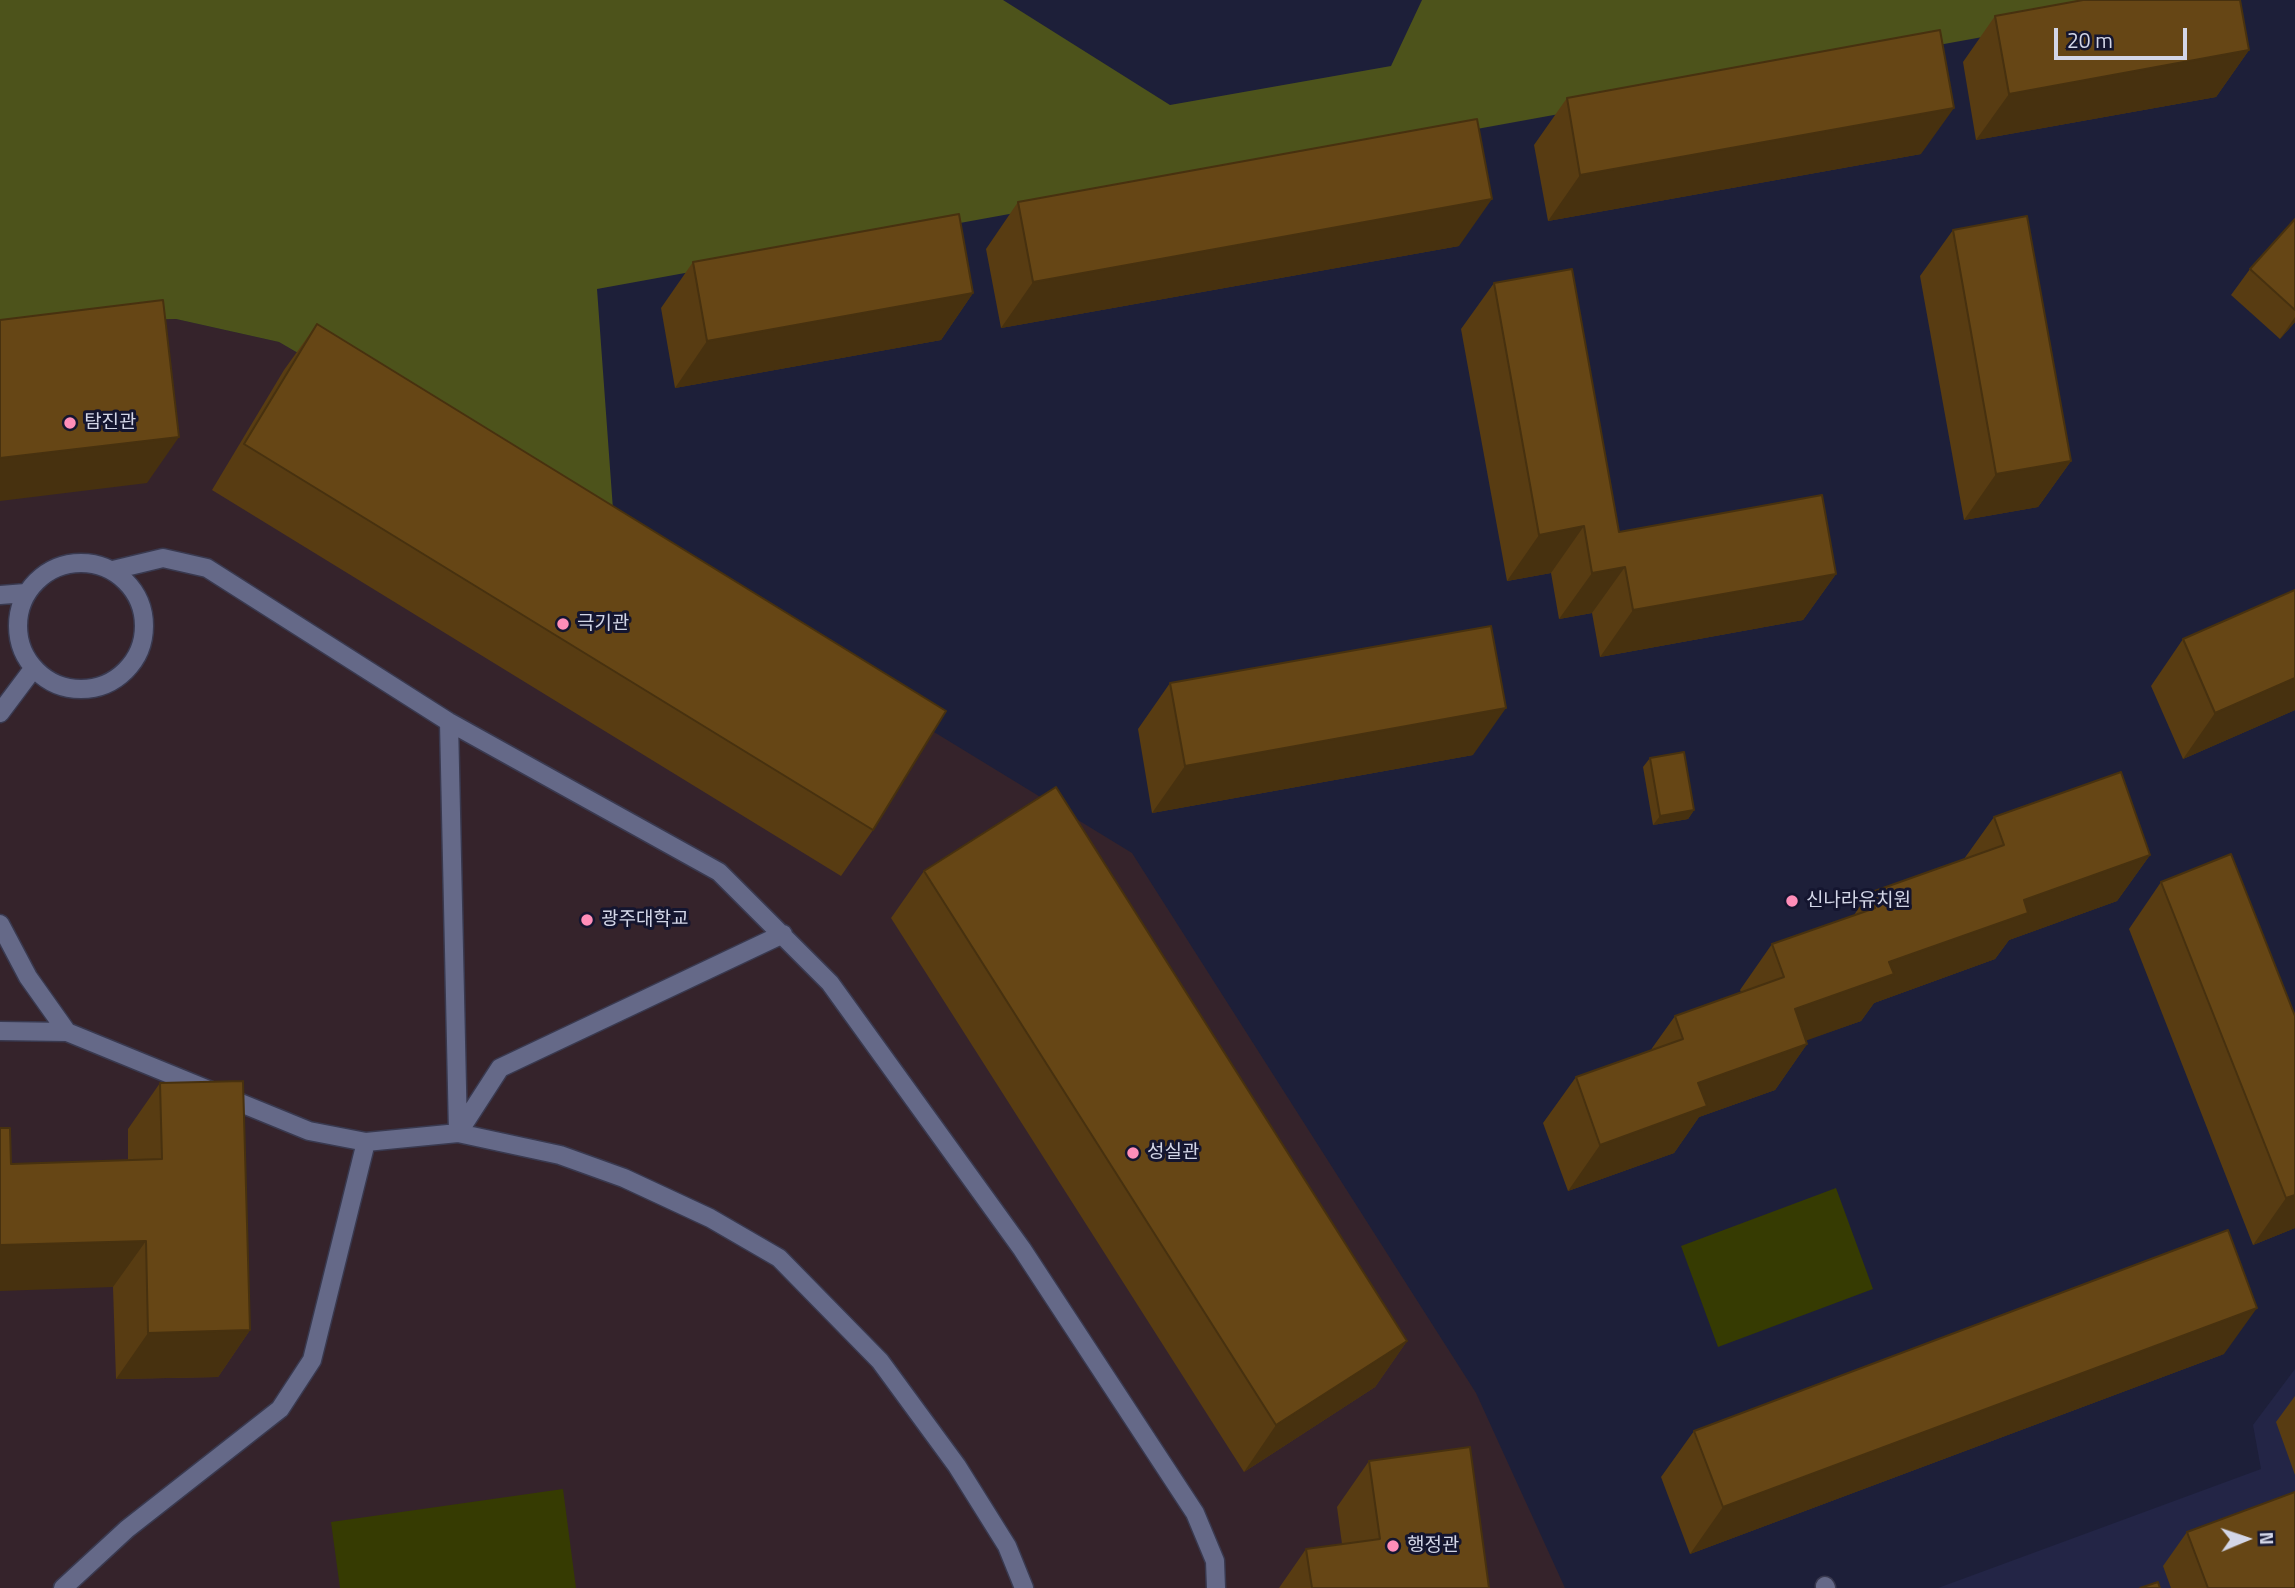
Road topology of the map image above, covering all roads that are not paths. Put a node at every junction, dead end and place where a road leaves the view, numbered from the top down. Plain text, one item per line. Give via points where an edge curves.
1 (113, 570) junction
2 (26, 593) junction
3 (0, 595) edge
4 (33, 668) junction
5 (0, 713) edge
6 (449, 722) junction
7 (0, 924) edge
8 (782, 934) junction
9 (0, 1031) edge
10 (67, 1031) junction
11 (458, 1133) junction
12 (366, 1142) junction
13 (63, 1588) edge
14 (1024, 1588) edge
15 (1216, 1588) edge

1 - 2 lane via 94,563 56,567
1 - 4 lane via 129,583 144,620 144,640 123,674 87,690 49,681
1 - 6 lane via 163,558 207,568
2 - 3 lane
2 - 4 lane via 18,632
4 - 5 lane
6 - 8 lane via 719,872
6 - 11 lane
7 - 10 lane via 28,977
8 - 11 lane via 500,1068
8 - 15 lane via 830,983 1022,1249 1195,1513 1214,1561
9 - 10 lane
10 - 12 lane via 309,1131
11 - 12 lane
11 - 14 lane via 560,1155 624,1178 710,1218 779,1258 880,1361 957,1466 1007,1546
12 - 13 lane via 312,1360 280,1409 127,1529

